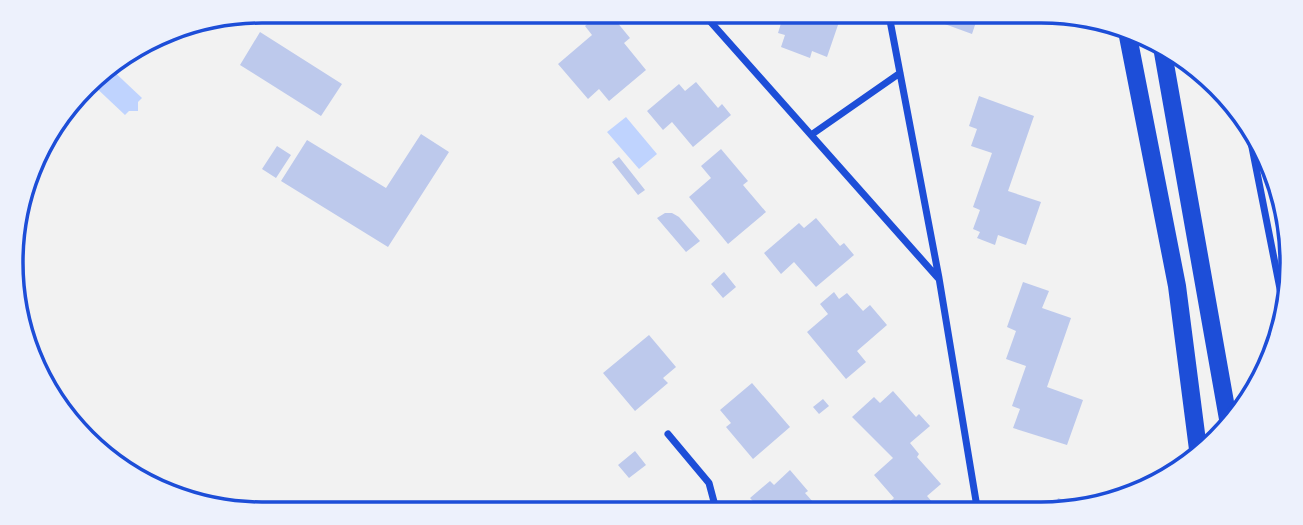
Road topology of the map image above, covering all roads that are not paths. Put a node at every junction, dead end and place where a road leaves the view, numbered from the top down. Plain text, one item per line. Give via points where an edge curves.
1 (712, 23) edge
2 (890, 23) edge
3 (1129, 40) edge
4 (1164, 57) edge
5 (900, 73) junction
6 (811, 135) junction
7 (1253, 151) edge
8 (939, 278) junction
9 (1279, 282) edge
10 (1227, 413) edge
11 (668, 434) dead end
12 (1197, 443) edge
13 (714, 502) edge
14 (976, 502) edge

1 - 6 street
2 - 5 street
3 - 12 main road via 1177,286
4 - 10 main road
5 - 6 street
5 - 8 street
6 - 8 street
7 - 9 street
8 - 14 street
11 - 13 street via 709,484

